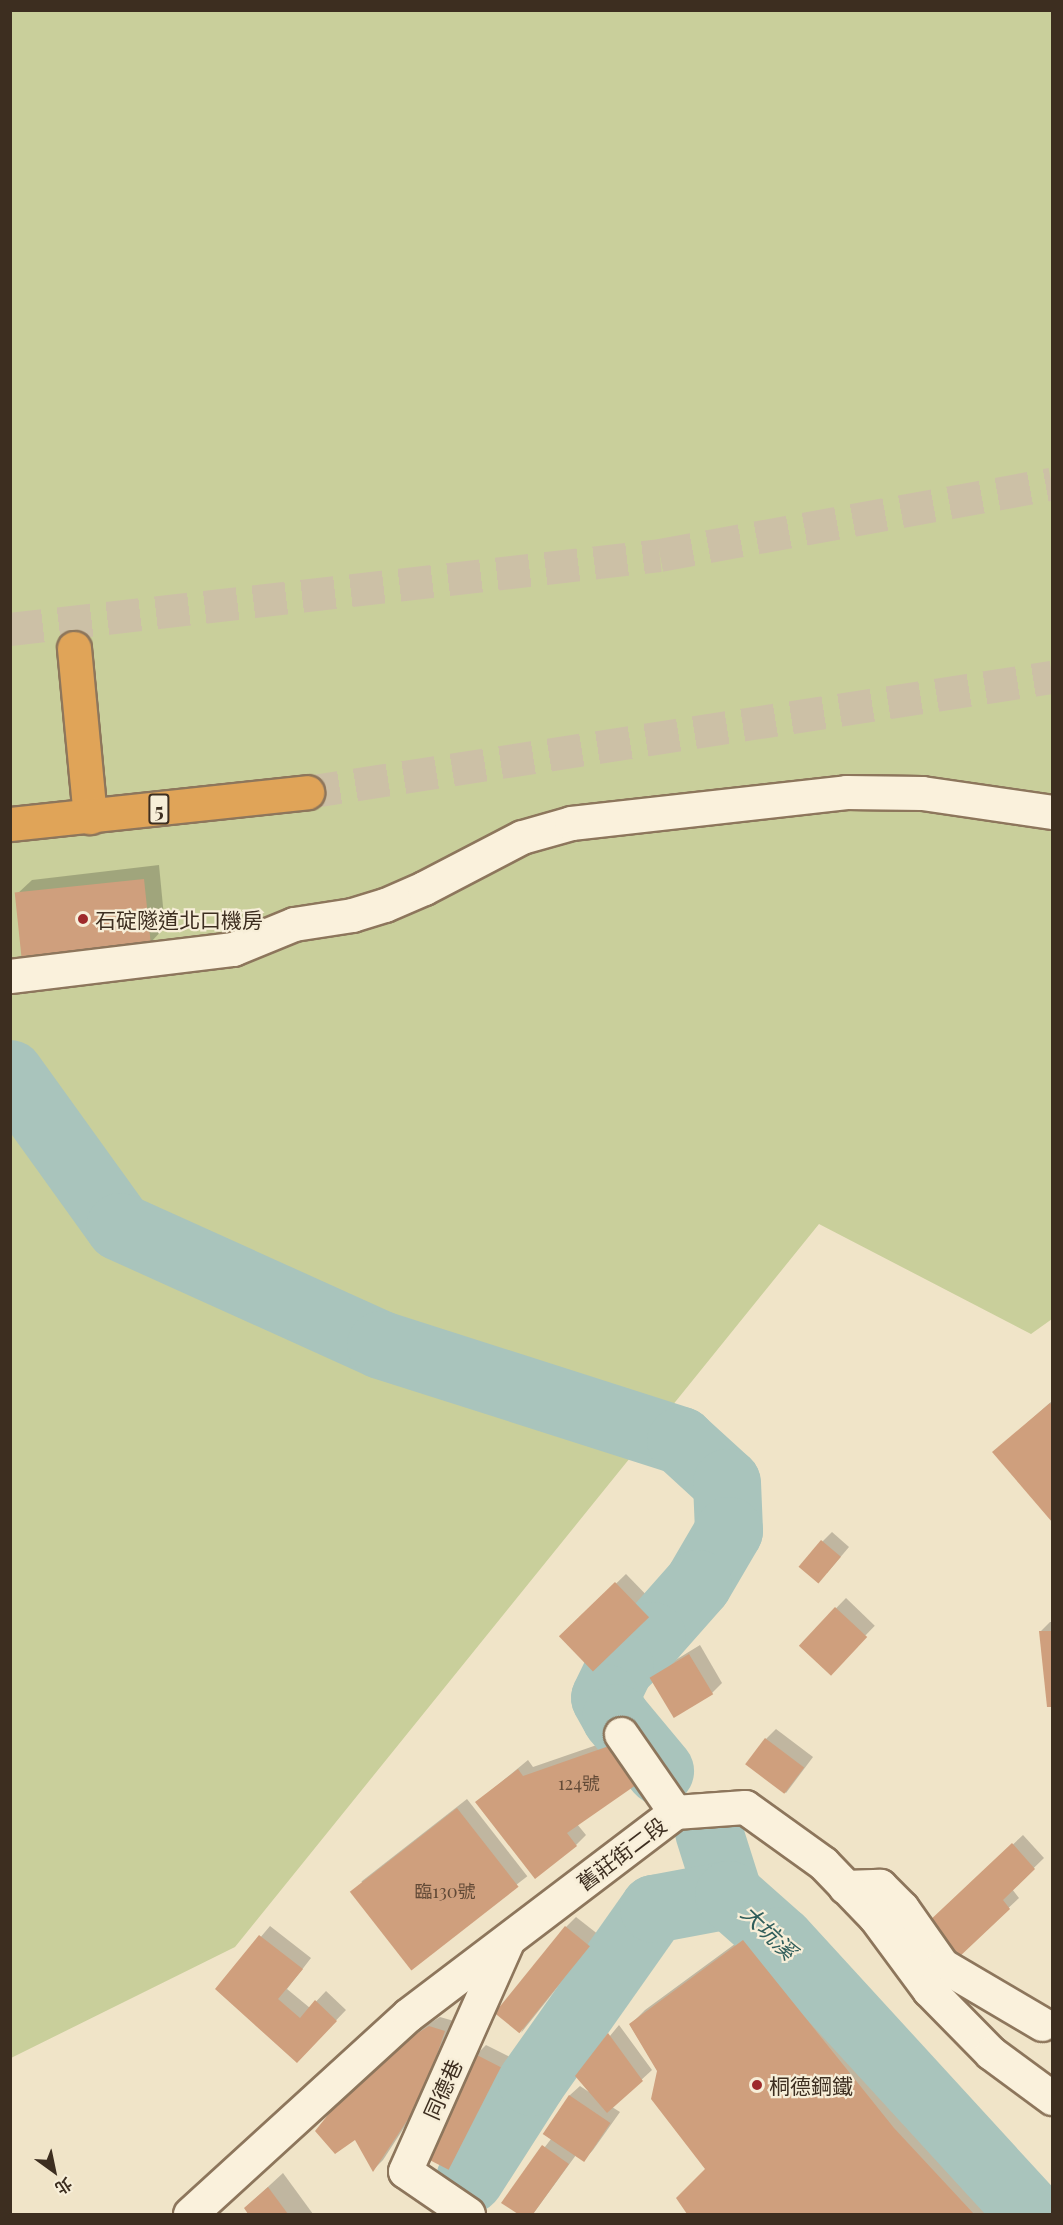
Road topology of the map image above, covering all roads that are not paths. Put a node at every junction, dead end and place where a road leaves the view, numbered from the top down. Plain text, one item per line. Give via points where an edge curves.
1 (74, 648) dead end
2 (307, 792) tunnel mouth
3 (1053, 812) edge
4 (90, 817) junction
5 (10, 824) edge
6 (10, 976) edge
7 (621, 1734) dead end
8 (675, 1812) junction
9 (845, 1887) junction
10 (509, 1938) junction
11 (1042, 2024) dead end
12 (1053, 2098) edge
13 (190, 2214) edge
14 (468, 2214) edge

1 - 4 highway
2 - 4 highway, 5
3 - 6 street via 922,792 846,792 571,824 522,837 385,904 352,915 294,924 233,949
4 - 5 highway, 5
7 - 8 street
8 - 9 street, 舊莊街二段 via 745,1807 823,1863
8 - 10 street, 舊莊街二段
9 - 11 street via 880,1886 902,1908 942,1965
9 - 12 street, 舊莊街二段 via 875,1917 929,1990 992,2053
10 - 13 street, 舊莊街二段 via 408,2015
10 - 14 street, 同德巷 via 405,2171

